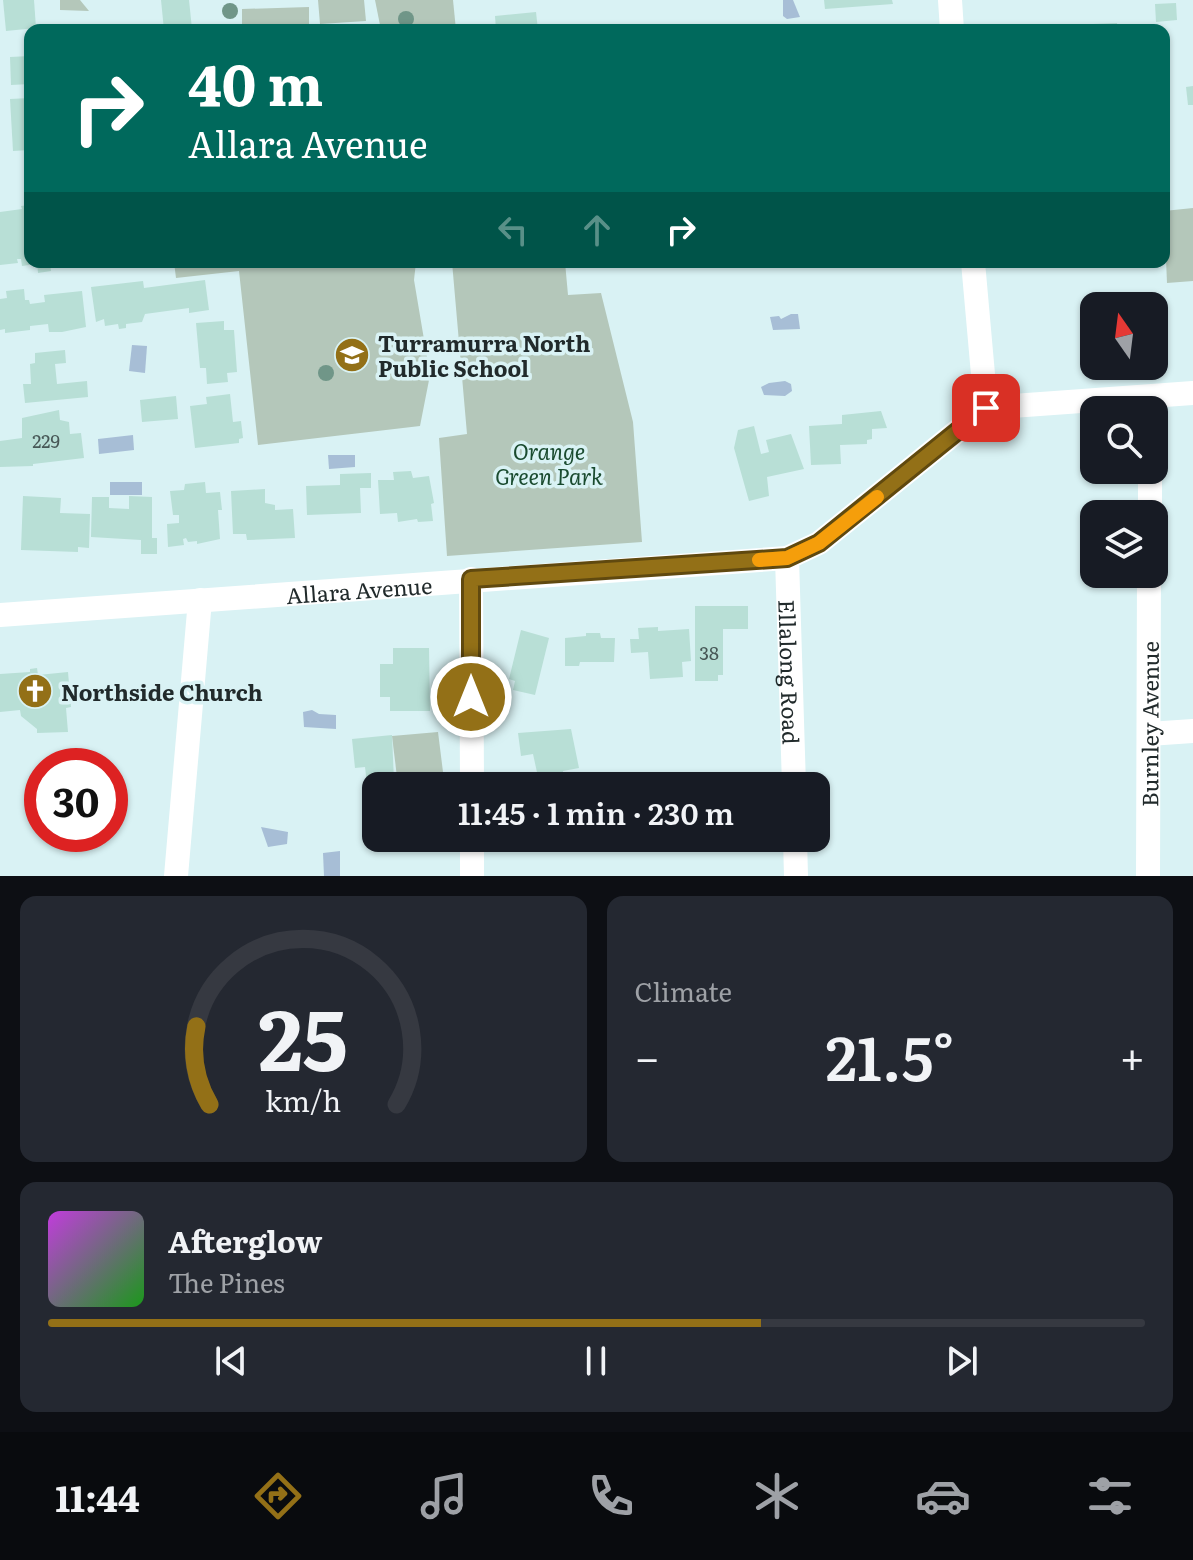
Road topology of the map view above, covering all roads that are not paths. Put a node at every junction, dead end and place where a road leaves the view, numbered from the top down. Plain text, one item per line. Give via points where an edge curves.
1 (950, 0) edge
2 (952, 24) edge
3 (974, 268) edge
4 (1193, 393) edge
5 (1168, 399) edge
6 (1080, 406) edge
7 (986, 408) junction
8 (787, 558) junction
9 (471, 579) junction
10 (1149, 588) edge
11 (200, 600) junction
12 (0, 615) edge
13 (1193, 731) edge
14 (1149, 734) junction
15 (472, 772) edge
16 (794, 772) edge
17 (472, 852) edge
18 (795, 852) edge
19 (176, 876) edge
20 (472, 876) edge
21 (796, 876) edge
22 (1148, 876) edge

1 - 2 street
3 - 7 street
4 - 5 street
6 - 7 street
7 - 8 street, Allara Avenue via 819,543
8 - 9 street, Allara Avenue
8 - 16 street, Ellalong Road
9 - 11 street, Allara Avenue
9 - 15 street
10 - 14 street, Burnley Avenue
11 - 12 street, Allara Avenue
11 - 19 street
13 - 14 street
14 - 22 street, Burnley Avenue
17 - 20 street
18 - 21 street

